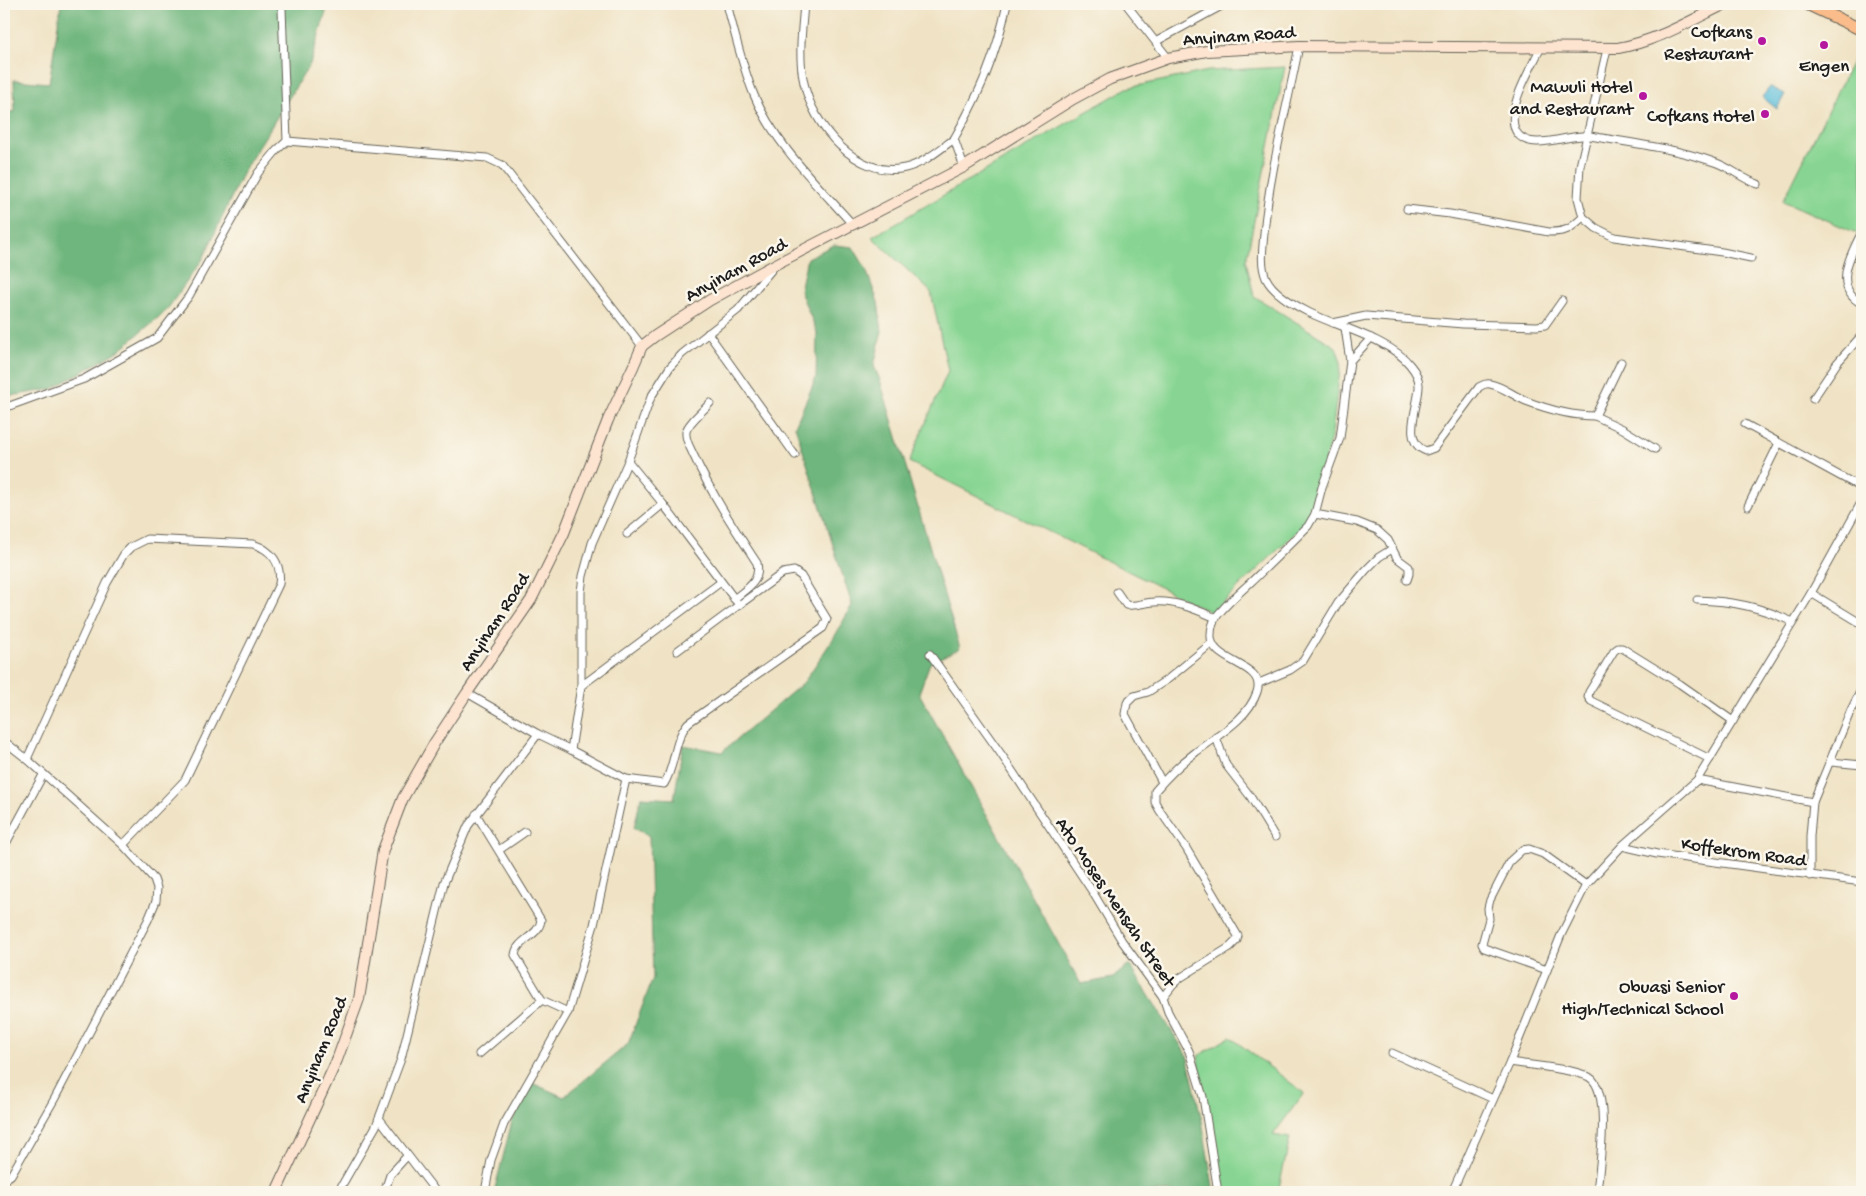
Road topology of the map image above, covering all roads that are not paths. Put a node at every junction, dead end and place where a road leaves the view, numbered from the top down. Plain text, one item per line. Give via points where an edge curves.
1 (280, 4) edge
2 (727, 4) edge
3 (804, 4) edge
4 (1007, 4) edge
5 (1126, 4) edge
6 (1225, 4) edge
7 (1725, 4) edge
8 (1807, 4) edge
9 (1862, 30) edge
10 (1156, 41) junction
11 (1298, 46) junction
12 (1541, 47) junction
13 (1607, 49) junction
14 (1168, 58) junction
15 (1586, 136) junction
16 (954, 139) junction
17 (287, 141) junction
18 (964, 167) junction
19 (1758, 184) dead end
20 (1407, 210) dead end
21 (1583, 217) junction
22 (853, 225) junction
23 (1862, 232) edge
24 (1751, 258) dead end
25 (776, 264) junction
26 (1562, 301) dead end
27 (1862, 304) edge
28 (1333, 324) junction
29 (1345, 328) junction
30 (708, 333) junction
31 (1862, 335) edge
32 (1371, 338) junction
33 (642, 346) junction
34 (1350, 361) junction
35 (1621, 362) dead end
36 (1813, 399) dead end
37 (710, 403) dead end
38 (4, 408) edge
39 (1595, 416) junction
40 (1745, 424) dead end
41 (1779, 443) junction
42 (1655, 449) dead end
43 (795, 455) dead end
44 (628, 461) junction
45 (1862, 488) edge
46 (663, 504) junction
47 (1748, 506) dead end
48 (1861, 506) edge
49 (1315, 514) junction
50 (627, 534) dead end
51 (1392, 549) junction
52 (1407, 580) dead end
53 (721, 582) junction
54 (1117, 592) dead end
55 (1811, 593) junction
56 (1698, 600) dead end
57 (737, 602) junction
58 (1216, 618) junction
59 (1793, 622) junction
60 (1862, 624) edge
61 (1212, 643) junction
62 (677, 651) dead end
63 (930, 654) dead end
64 (1259, 683) junction
65 (581, 686) junction
66 (1862, 688) edge
67 (467, 693) junction
68 (1733, 721) junction
69 (538, 734) junction
70 (1216, 737) junction
71 (4, 740) edge
72 (571, 750) junction
73 (27, 759) junction
74 (1710, 759) junction
75 (1830, 762) junction
76 (1862, 765) edge
77 (43, 775) junction
78 (626, 778) junction
79 (1697, 780) junction
80 (1162, 782) junction
81 (1813, 802) junction
82 (476, 814) junction
83 (525, 832) dead end
84 (1274, 837) dead end
85 (123, 845) junction
86 (1622, 846) junction
87 (4, 847) edge
88 (499, 850) junction
89 (1810, 876) junction
90 (1862, 882) edge
91 (1586, 886) junction
92 (1547, 970) junction
93 (1163, 997) junction
94 (542, 1000) junction
95 (568, 1012) junction
96 (479, 1054) dead end
97 (1392, 1054) dead end
98 (1510, 1062) junction
99 (1493, 1099) junction
100 (379, 1118) junction
101 (407, 1156) junction
102 (4, 1180) edge
103 (385, 1190) dead end
104 (276, 1192) edge
105 (338, 1192) edge
106 (436, 1192) edge
107 (484, 1192) edge
108 (1218, 1192) edge
109 (1452, 1192) edge
110 (1597, 1192) edge

1 - 17 street
2 - 22 street via 745,71 768,122 783,145
3 - 16 street via 801,60 804,84 812,108 837,144 852,156 885,169 905,168 924,160
4 - 16 street via 993,59
5 - 10 street
6 - 10 street
7 - 13 street, Anyinam Road via 1656,37 1630,46
8 - 9 main road
10 - 14 street
11 - 12 street, Anyinam Road
11 - 14 street, Anyinam Road via 1217,50
11 - 28 street via 1266,211 1263,264 1266,278 1275,289
12 - 13 street, Anyinam Road
12 - 15 street via 1514,106 1515,130 1522,138 1534,142
13 - 15 street
14 - 18 street, Anyinam Road via 1110,79
15 - 19 street via 1705,159 1726,166
15 - 21 street via 1578,182
16 - 18 street
17 - 33 street via 487,158 502,165
17 - 38 street via 258,173 189,296 157,338 84,379
18 - 22 street, Anyinam Road
20 - 21 street via 1450,214 1549,232 1570,229
21 - 24 street via 1614,237
22 - 25 street, Anyinam Road
23 - 27 street via 1847,265 1845,281 1851,297
25 - 30 street via 746,303
25 - 33 street, Anyinam Road via 710,300
26 - 28 street via 1545,325 1537,326 1366,316
28 - 29 street
29 - 32 street
29 - 34 street
30 - 43 street
30 - 44 street via 670,367 651,397
31 - 36 street
32 - 34 street
32 - 39 street via 1405,359 1417,375 1420,387 1412,425 1417,445 1422,450 1432,450 1437,445 1479,387 1486,384 1549,408
33 - 67 street, Anyinam Road via 608,420 564,533 531,600
34 - 49 street via 1340,438
35 - 39 street
37 - 57 street via 687,427 686,433 703,476 757,563 757,579
39 - 42 street
40 - 41 street
41 - 45 street
41 - 47 street
44 - 46 street
44 - 65 street via 592,543 583,576
46 - 50 street
46 - 53 street
48 - 55 street
49 - 51 street via 1351,520 1373,528 1384,535
49 - 58 street via 1308,526
51 - 52 street via 1409,568
51 - 64 street via 1366,570 1338,603 1303,661
53 - 57 street
53 - 65 street
54 - 58 street via 1126,605 1176,604
55 - 59 street
55 - 60 street
56 - 59 street via 1741,604 1772,612
57 - 62 street
57 - 78 street via 783,573 794,571 801,576 826,615 826,623 688,723 681,731 664,784
58 - 61 street via 1211,631
59 - 68 street
61 - 64 street via 1223,655 1251,672
61 - 80 street via 1168,679 1148,692 1134,696 1125,709
63 - 93 street, Ato Moses Mensah Street
64 - 70 street via 1257,693 1237,721
65 - 72 street
66 - 75 street
67 - 69 street
67 - 104 street, Anyinam Road via 402,798 383,850 358,999 337,1060
68 - 74 street
68 - 74 street via 1622,648 1614,651 1589,692 1591,701
69 - 72 street
69 - 82 street
70 - 80 street
70 - 84 street via 1226,765 1250,796
71 - 73 street
72 - 78 street
73 - 77 street
73 - 85 street via 107,583 131,547 147,539 253,544 273,554 280,575 279,584 185,780
74 - 79 street
75 - 76 street
75 - 81 street
77 - 85 street
77 - 87 street
78 - 95 street via 594,925
79 - 81 street
79 - 86 street
80 - 93 street via 1155,791 1155,802 1238,936 1230,947 1173,984
81 - 89 street
82 - 88 street
82 - 100 street via 444,883 401,1058
83 - 88 street
85 - 102 street via 154,879 156,901 55,1098 11,1175
86 - 89 street, Koffekrom Road via 1665,856
86 - 91 street
88 - 94 street via 541,920 538,931 520,945 515,955
89 - 90 street, Koffekrom Road
91 - 92 street
91 - 92 street via 1543,854 1522,850 1510,861 1490,900 1484,948
92 - 98 street
93 - 108 street, Ato Moses Mensah Street via 1190,1051 1203,1097
94 - 95 street
94 - 96 street
95 - 107 street via 504,1124
97 - 99 street
98 - 99 street
98 - 110 street via 1579,1074 1597,1085 1602,1101
99 - 109 street
100 - 101 street
100 - 105 street
101 - 103 street via 390,1175
101 - 106 street

